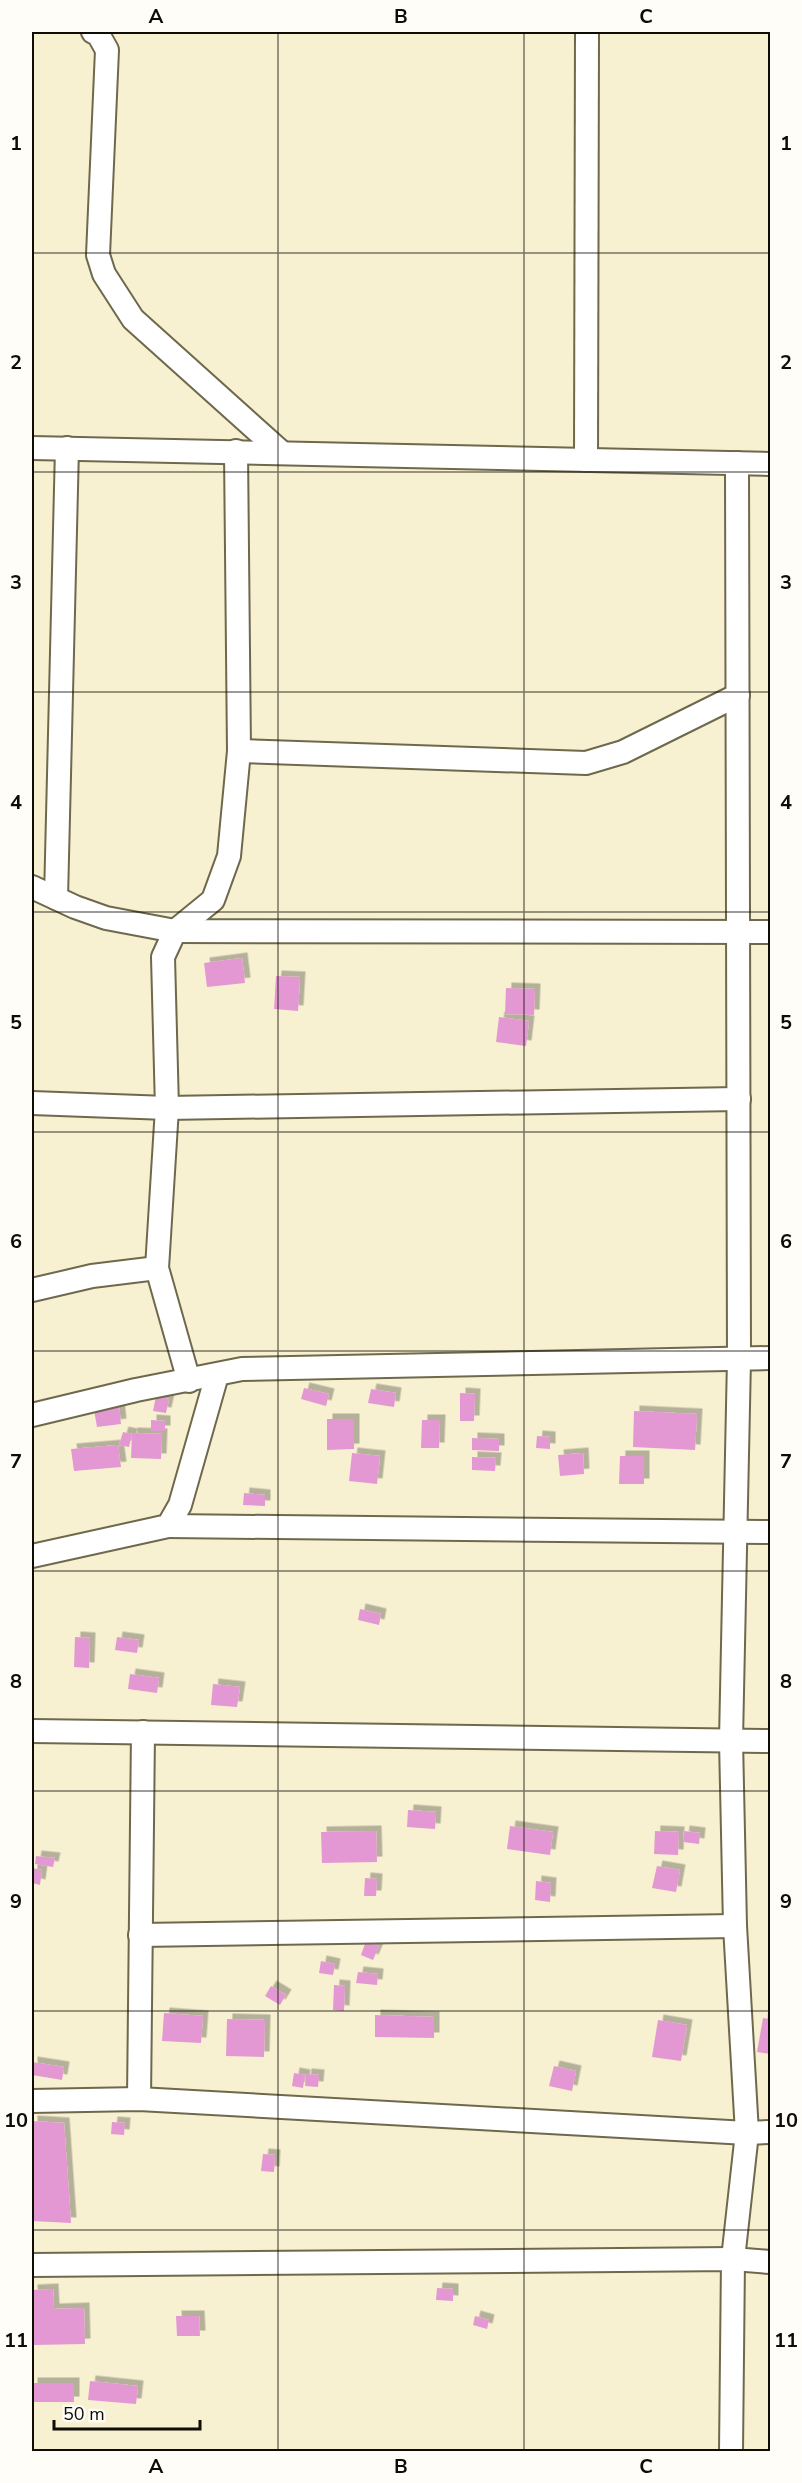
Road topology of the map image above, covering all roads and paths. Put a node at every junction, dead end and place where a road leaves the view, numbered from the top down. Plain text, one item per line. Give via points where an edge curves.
1 (93, 32) edge
2 (587, 32) edge
3 (32, 447) edge
4 (68, 448) junction
5 (236, 451) junction
6 (281, 452) junction
7 (586, 460) junction
8 (737, 464) junction
9 (771, 464) edge
10 (738, 695) junction
11 (238, 751) junction
12 (32, 887) edge
13 (56, 898) junction
14 (175, 931) junction
15 (738, 932) junction
16 (771, 932) edge
17 (739, 1099) junction
18 (32, 1102) edge
19 (167, 1108) junction
20 (157, 1268) junction
21 (32, 1290) edge
22 (771, 1358) edge
23 (739, 1359) junction
24 (217, 1375) junction
25 (189, 1381) junction
26 (32, 1415) edge
27 (168, 1526) junction
28 (735, 1532) junction
29 (771, 1532) edge
30 (32, 1557) edge
31 (32, 1731) edge
32 (143, 1732) junction
33 (731, 1740) junction
34 (771, 1741) edge
35 (735, 1926) junction
36 (140, 1935) junction
37 (139, 2099) junction
38 (32, 2101) edge
39 (771, 2132) edge
40 (747, 2133) junction
41 (733, 2259) junction
42 (771, 2262) edge
43 (32, 2265) edge
44 (731, 2451) edge

1 - 6 street via 107,50 98,255 104,274 133,319
2 - 7 street
3 - 4 street
4 - 5 street
4 - 13 street
5 - 6 street
5 - 11 street
6 - 7 street
7 - 8 street
8 - 9 street
8 - 10 street
10 - 11 street via 623,752 586,763
10 - 15 street
11 - 14 street via 229,856 213,900
12 - 13 street
13 - 14 street via 106,918
14 - 15 street
14 - 19 street via 163,957
15 - 16 street
15 - 17 street
17 - 19 street
17 - 23 street
18 - 19 street
19 - 20 street
20 - 21 street via 92,1276
20 - 25 street
22 - 23 street
23 - 24 street via 242,1370
23 - 28 street
24 - 25 street
24 - 27 street via 180,1505
25 - 26 street
27 - 28 street
27 - 30 street
28 - 29 street
28 - 33 street
31 - 32 street
32 - 33 street
32 - 36 street
33 - 34 street
33 - 35 street
35 - 36 street
35 - 40 street
36 - 37 street
37 - 38 street
37 - 40 street
39 - 40 street
40 - 41 street
41 - 42 street
41 - 43 street
41 - 44 street

